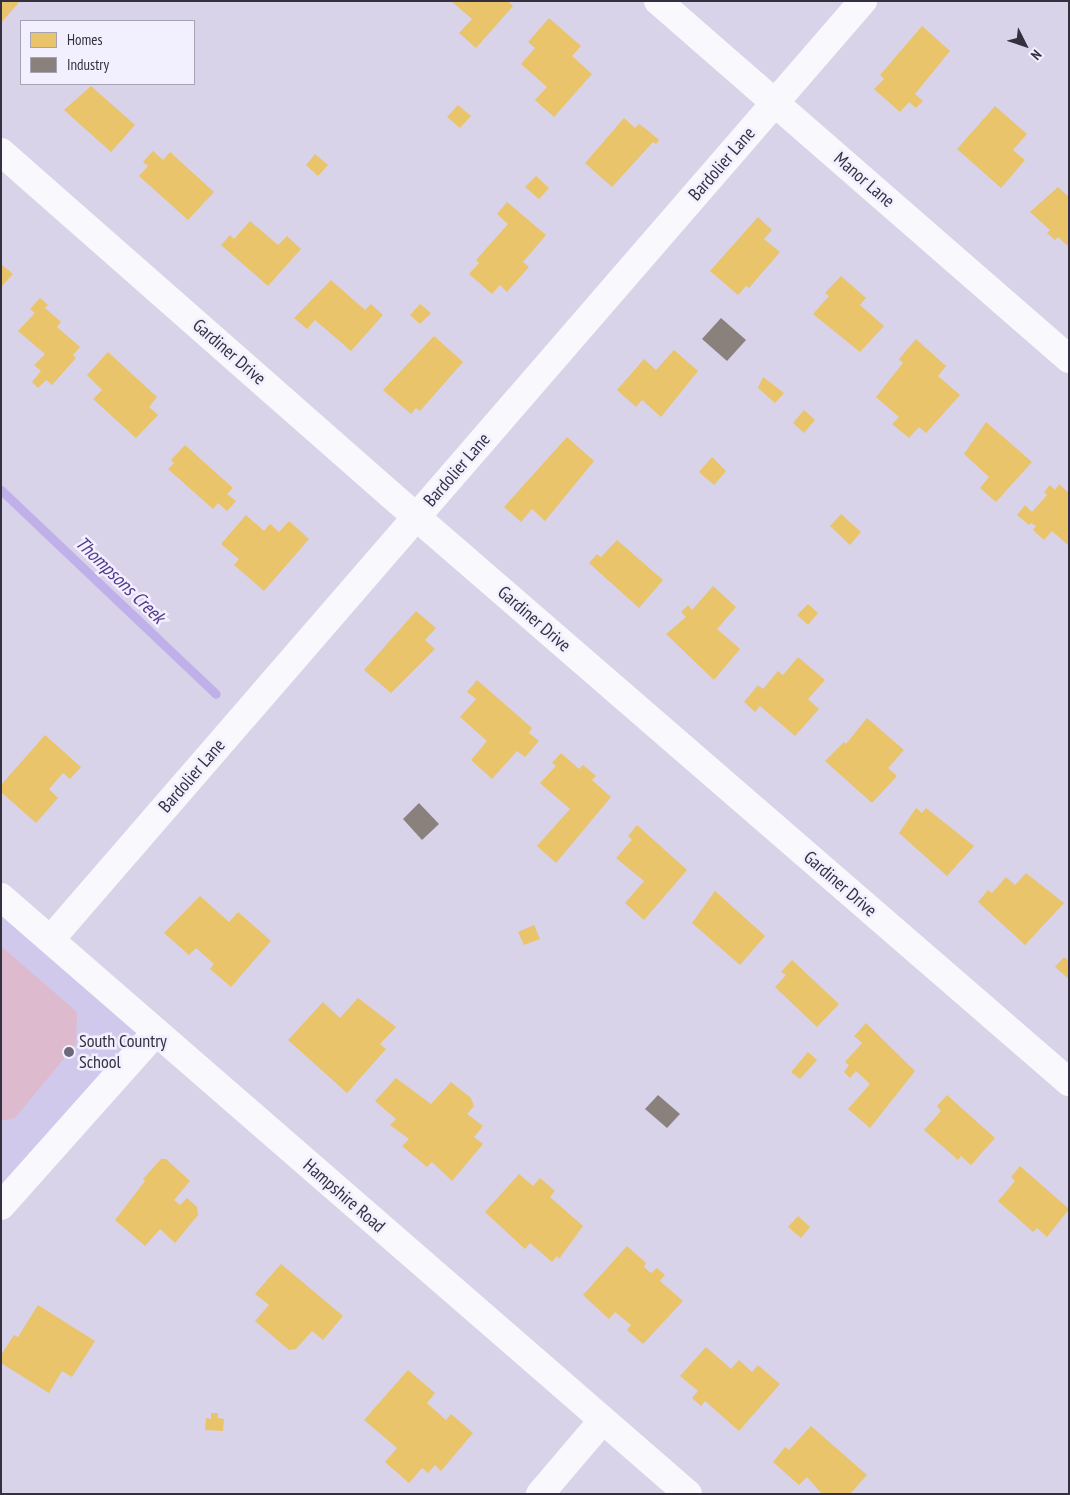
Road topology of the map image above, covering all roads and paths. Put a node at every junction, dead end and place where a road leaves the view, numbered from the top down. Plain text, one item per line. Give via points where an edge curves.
1 (658, 1) edge
2 (863, 1) edge
3 (776, 103) junction
4 (1, 152) edge
5 (1069, 359) edge
6 (416, 516) junction
7 (1, 897) edge
8 (51, 939) junction
9 (155, 1032) junction
10 (1069, 1082) edge
11 (1, 1206) edge
12 (604, 1420) junction
13 (540, 1494) edge
14 (688, 1494) edge

1 - 3 street, Manor Lane
2 - 3 street, Bardolier Lane
3 - 5 street, Manor Lane
3 - 6 street, Bardolier Lane
4 - 6 street, Gardiner Drive
6 - 8 street, Bardolier Lane
6 - 10 street, Gardiner Drive
7 - 8 street, Hampshire Road
8 - 9 street, Hampshire Road
9 - 11 street
9 - 12 street, Hampshire Road
12 - 13 street
12 - 14 street, Hampshire Road

